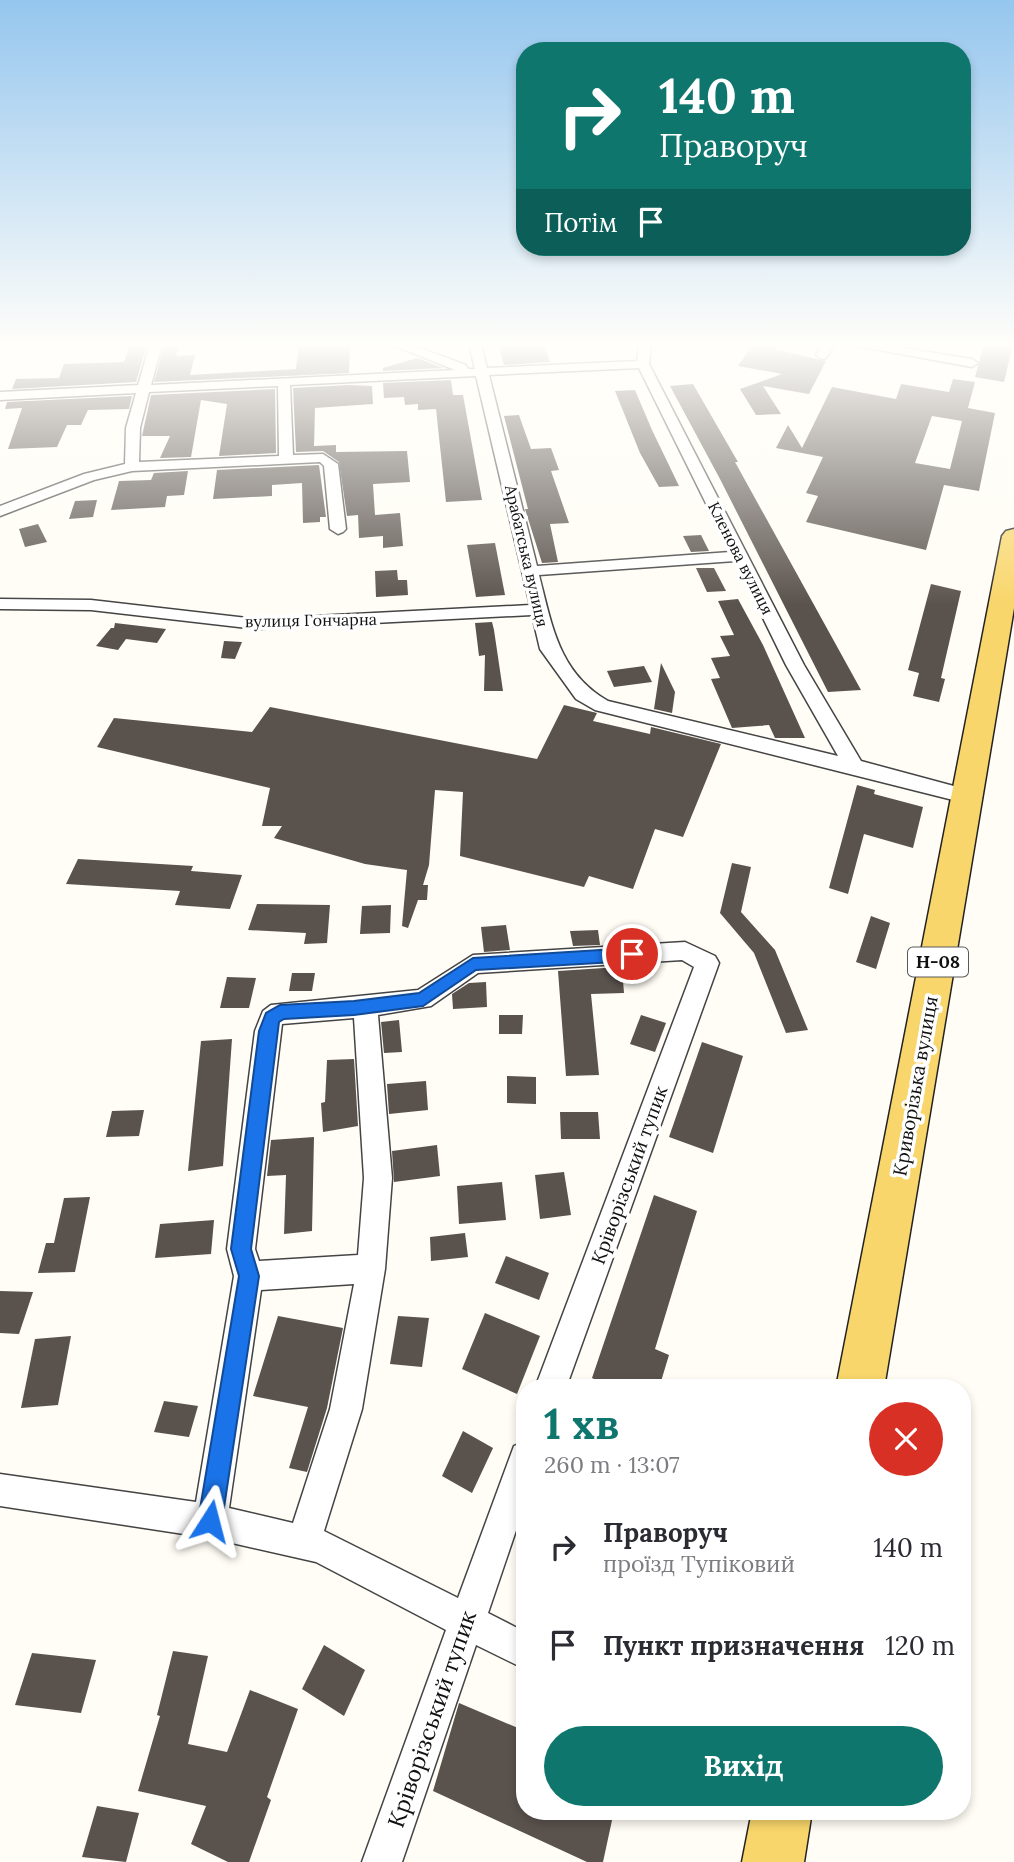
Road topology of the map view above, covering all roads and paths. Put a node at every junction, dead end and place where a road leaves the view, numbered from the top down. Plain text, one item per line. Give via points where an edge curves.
1 (132, 431) edge
2 (285, 431) edge
3 (496, 431) edge
4 (677, 431) edge
5 (286, 459) junction
6 (132, 467) junction
7 (0, 511) edge
8 (338, 529) dead end
9 (1014, 536) edge
10 (740, 556) junction
11 (531, 571) junction
12 (0, 604) edge
13 (538, 610) junction
14 (854, 766) junction
15 (969, 797) junction
16 (365, 1007) junction
17 (371, 1269) junction
18 (249, 1276) junction
19 (554, 1379) edge
20 (862, 1379) edge
21 (516, 1481) edge
22 (0, 1490) edge
23 (210, 1521) junction
24 (303, 1542) junction
25 (465, 1620) junction
26 (516, 1646) edge
27 (780, 1820) edge
28 (382, 1862) edge
29 (773, 1862) edge

1 - 6 street
2 - 5 street
3 - 11 street, Арабатська вулиця
4 - 10 street, Кленова вулиця
5 - 6 street
5 - 8 street via 323,458 331,464
6 - 7 street via 89,477
9 - 15 main road, Криворізька вулиця / Н-08
10 - 11 street
10 - 14 street, Кленова вулиця via 795,665
11 - 13 street, Арабатська вулиця
12 - 13 street, вулиця Гончарна via 91,605 257,624
13 - 14 street, Арабатська вулиця via 549,649 565,675 583,695 602,706
14 - 15 street
15 - 20 main road, Криворізька вулиця / Н-08
16 - 17 street via 378,1178
16 - 18 street via 280,1012 272,1018 241,1249
16 - 19 street, Кріворізський тупик via 423,999 473,964 685,951 706,963
17 - 18 street
17 - 24 street via 346,1409
18 - 23 street
21 - 25 street, Кріворізський тупик
22 - 23 street
23 - 24 street
24 - 25 street via 320,1546
25 - 26 street
25 - 28 street, Кріворізський тупик
27 - 29 main road

